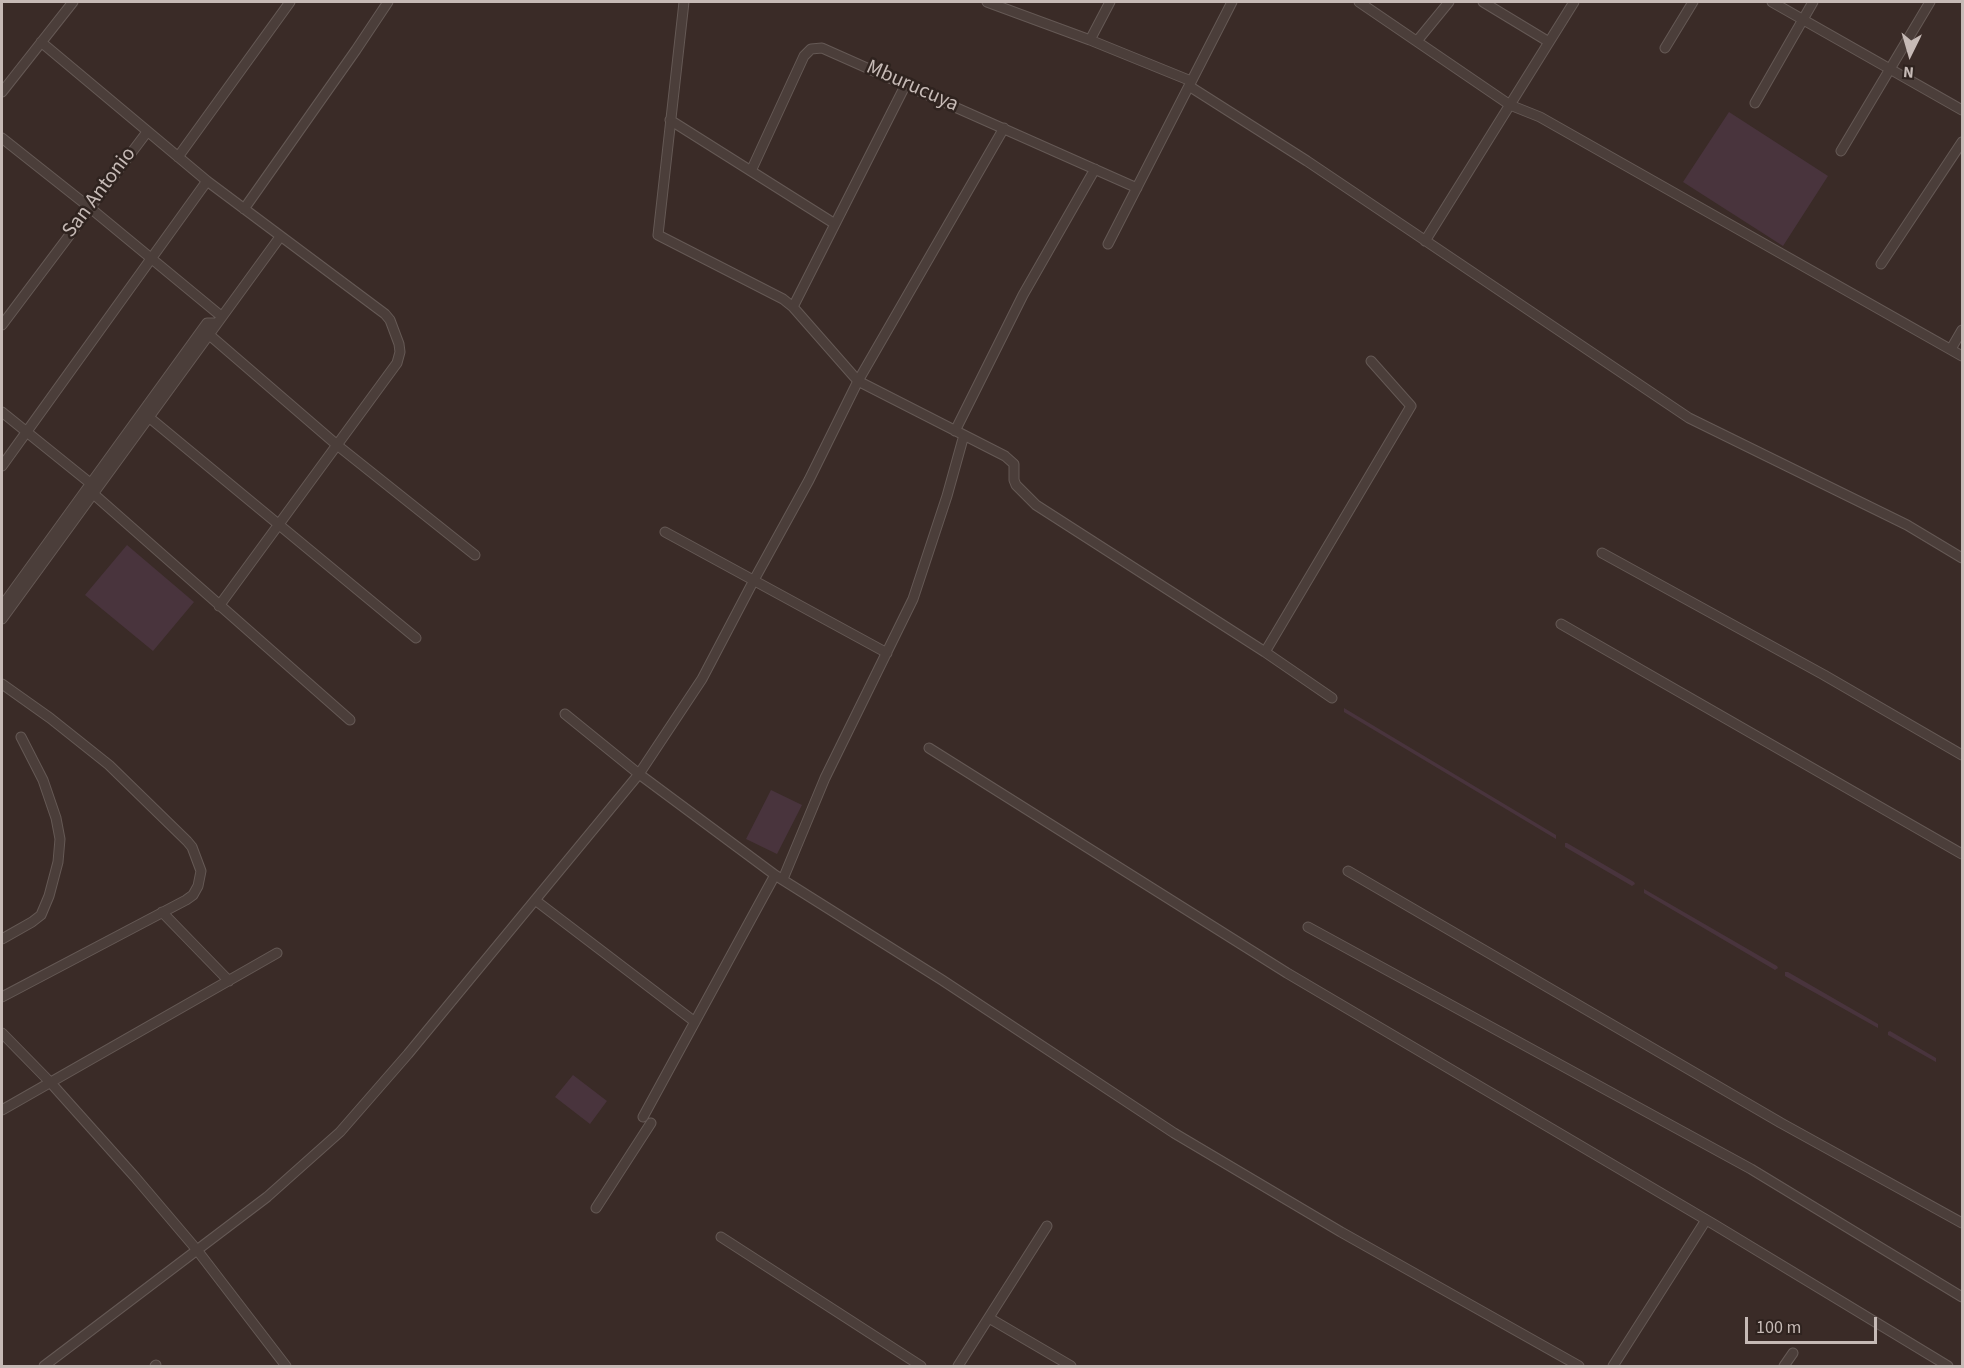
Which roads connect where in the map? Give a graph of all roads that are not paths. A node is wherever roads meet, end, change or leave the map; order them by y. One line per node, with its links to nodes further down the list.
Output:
1 (73, 2): 19 (street)
2 (290, 2): 35 (street)
3 (388, 2): 41 (street)
4 (684, 2): 29 (street)
5 (987, 2): 17 (street)
6 (1110, 2): 17 (street)
7 (1232, 2): 23 (street)
8 (1359, 2): 18 (street)
9 (1449, 2): 18 (street)
10 (1483, 2): 20 (street)
11 (1574, 2): 20 (street)
12 (1693, 2): 21 (street)
13 (1772, 2): 16 (street)
14 (1813, 2): 16 (street)
15 (1930, 2): 22 (street)
16 (1803, 19): 22 (street); 26 (street)
17 (1090, 40): 23 (street)
18 (1417, 40): 27 (street)
19 (41, 42): 25 (street); 31 (street)
20 (1550, 42): 27 (street)
21 (1665, 48)
22 (1890, 69): 28 (street); 34 (street)
23 (1190, 83): 39 (street); 44 (street)
24 (906, 84): 30 (street, Mburucuya); 37 (street, Mburucuya); 42 (street)
25 (2, 92)
26 (1755, 103)
27 (1510, 105): 44 (street); 53 (street)
28 (1962, 110)
29 (670, 120): 37 (street); 48 (street)
30 (1004, 129): 36 (street, Mburucuya); 56 (street)
31 (147, 132): 35 (street, San Antonio); 40 (street, San Antonio)
32 (2, 138): 40 (street)
33 (1962, 142): 47 (street)
34 (1841, 151)
35 (178, 157): 38 (street, San Antonio)
36 (1095, 170): 39 (street, Mburucuya); 60 (street)
37 (751, 171): 42 (street)
38 (207, 181): 41 (street, San Antonio); 46 (street)
39 (1137, 188): 45 (street)
40 (89, 207): 46 (street); 50 (street, San Antonio)
41 (244, 209): 43 (street, San Antonio)
42 (835, 224): 48 (street)
43 (280, 237): 49 (street); 61 (street, San Antonio)
44 (1425, 241): 68 (street)
45 (1108, 244)
46 (150, 259): 49 (street); 59 (street)
47 (1881, 264)
48 (793, 307): 56 (street)
49 (219, 320): 52 (street)
50 (2, 324)
51 (1962, 330): 53 (street)
52 (206, 332): 58 (street); 61 (street)
53 (1951, 349): 54 (street)
54 (1962, 356)
55 (1371, 361): 76 (street)
56 (858, 381): 60 (street); 69 (street)
57 (2, 412): 59 (street)
58 (145, 415): 63 (street); 64 (street)
59 (26, 432): 62 (street); 63 (street)
60 (959, 433): 75 (street); 76 (street)
61 (337, 445): 64 (street, San Antonio); 67 (street)
62 (2, 466)
63 (92, 488): 70 (street); 71 (street); 72 (street)
64 (279, 525): 71 (street, San Antonio); 74 (street)
65 (665, 532): 69 (street)
66 (1602, 553): 83 (street)
67 (475, 555)
68 (1962, 558)
69 (754, 580): 75 (street); 84 (street)
70 (2, 606)
71 (219, 606): 80 (street)
72 (2, 619)
73 (1561, 624): 85 (street)
74 (416, 639)
75 (887, 652): 87 (street)
76 (1265, 652): 78 (street)
77 (2, 684): 89 (street)
78 (1332, 698)
79 (565, 714): 84 (street)
80 (350, 720)
81 (21, 737): 91 (street)
82 (929, 748): 100 (street)
83 (1962, 755)
84 (639, 774): 87 (street); 88 (street)
85 (1962, 854)
86 (1348, 871): 101 (street)
87 (779, 877): 95 (street); 113 (street)
88 (535, 900): 95 (street); 104 (street)
89 (162, 912): 93 (street); 94 (street)
90 (1308, 927): 105 (street)
91 (2, 939)
92 (277, 953): 93 (street)
93 (229, 981): 97 (street)
94 (2, 997)
95 (695, 1022): 99 (street)
96 (2, 1033): 97 (street)
97 (50, 1082): 98 (street); 104 (street)
98 (2, 1110)
99 (596, 1209)
100 (1706, 1221): 114 (street); 116 (street)
101 (1962, 1223)
102 (1047, 1226): 106 (street)
103 (721, 1237): 110 (street)
104 (197, 1250): 108 (street); 109 (street)
105 (1962, 1297)
106 (989, 1318): 111 (street); 112 (street)
107 (1792, 1353): 115 (street)
108 (44, 1366)
109 (286, 1366)
110 (921, 1366)
111 (958, 1366)
112 (1071, 1366)
113 (1579, 1366)
114 (1613, 1366)
115 (1784, 1366)
116 (1948, 1366)

